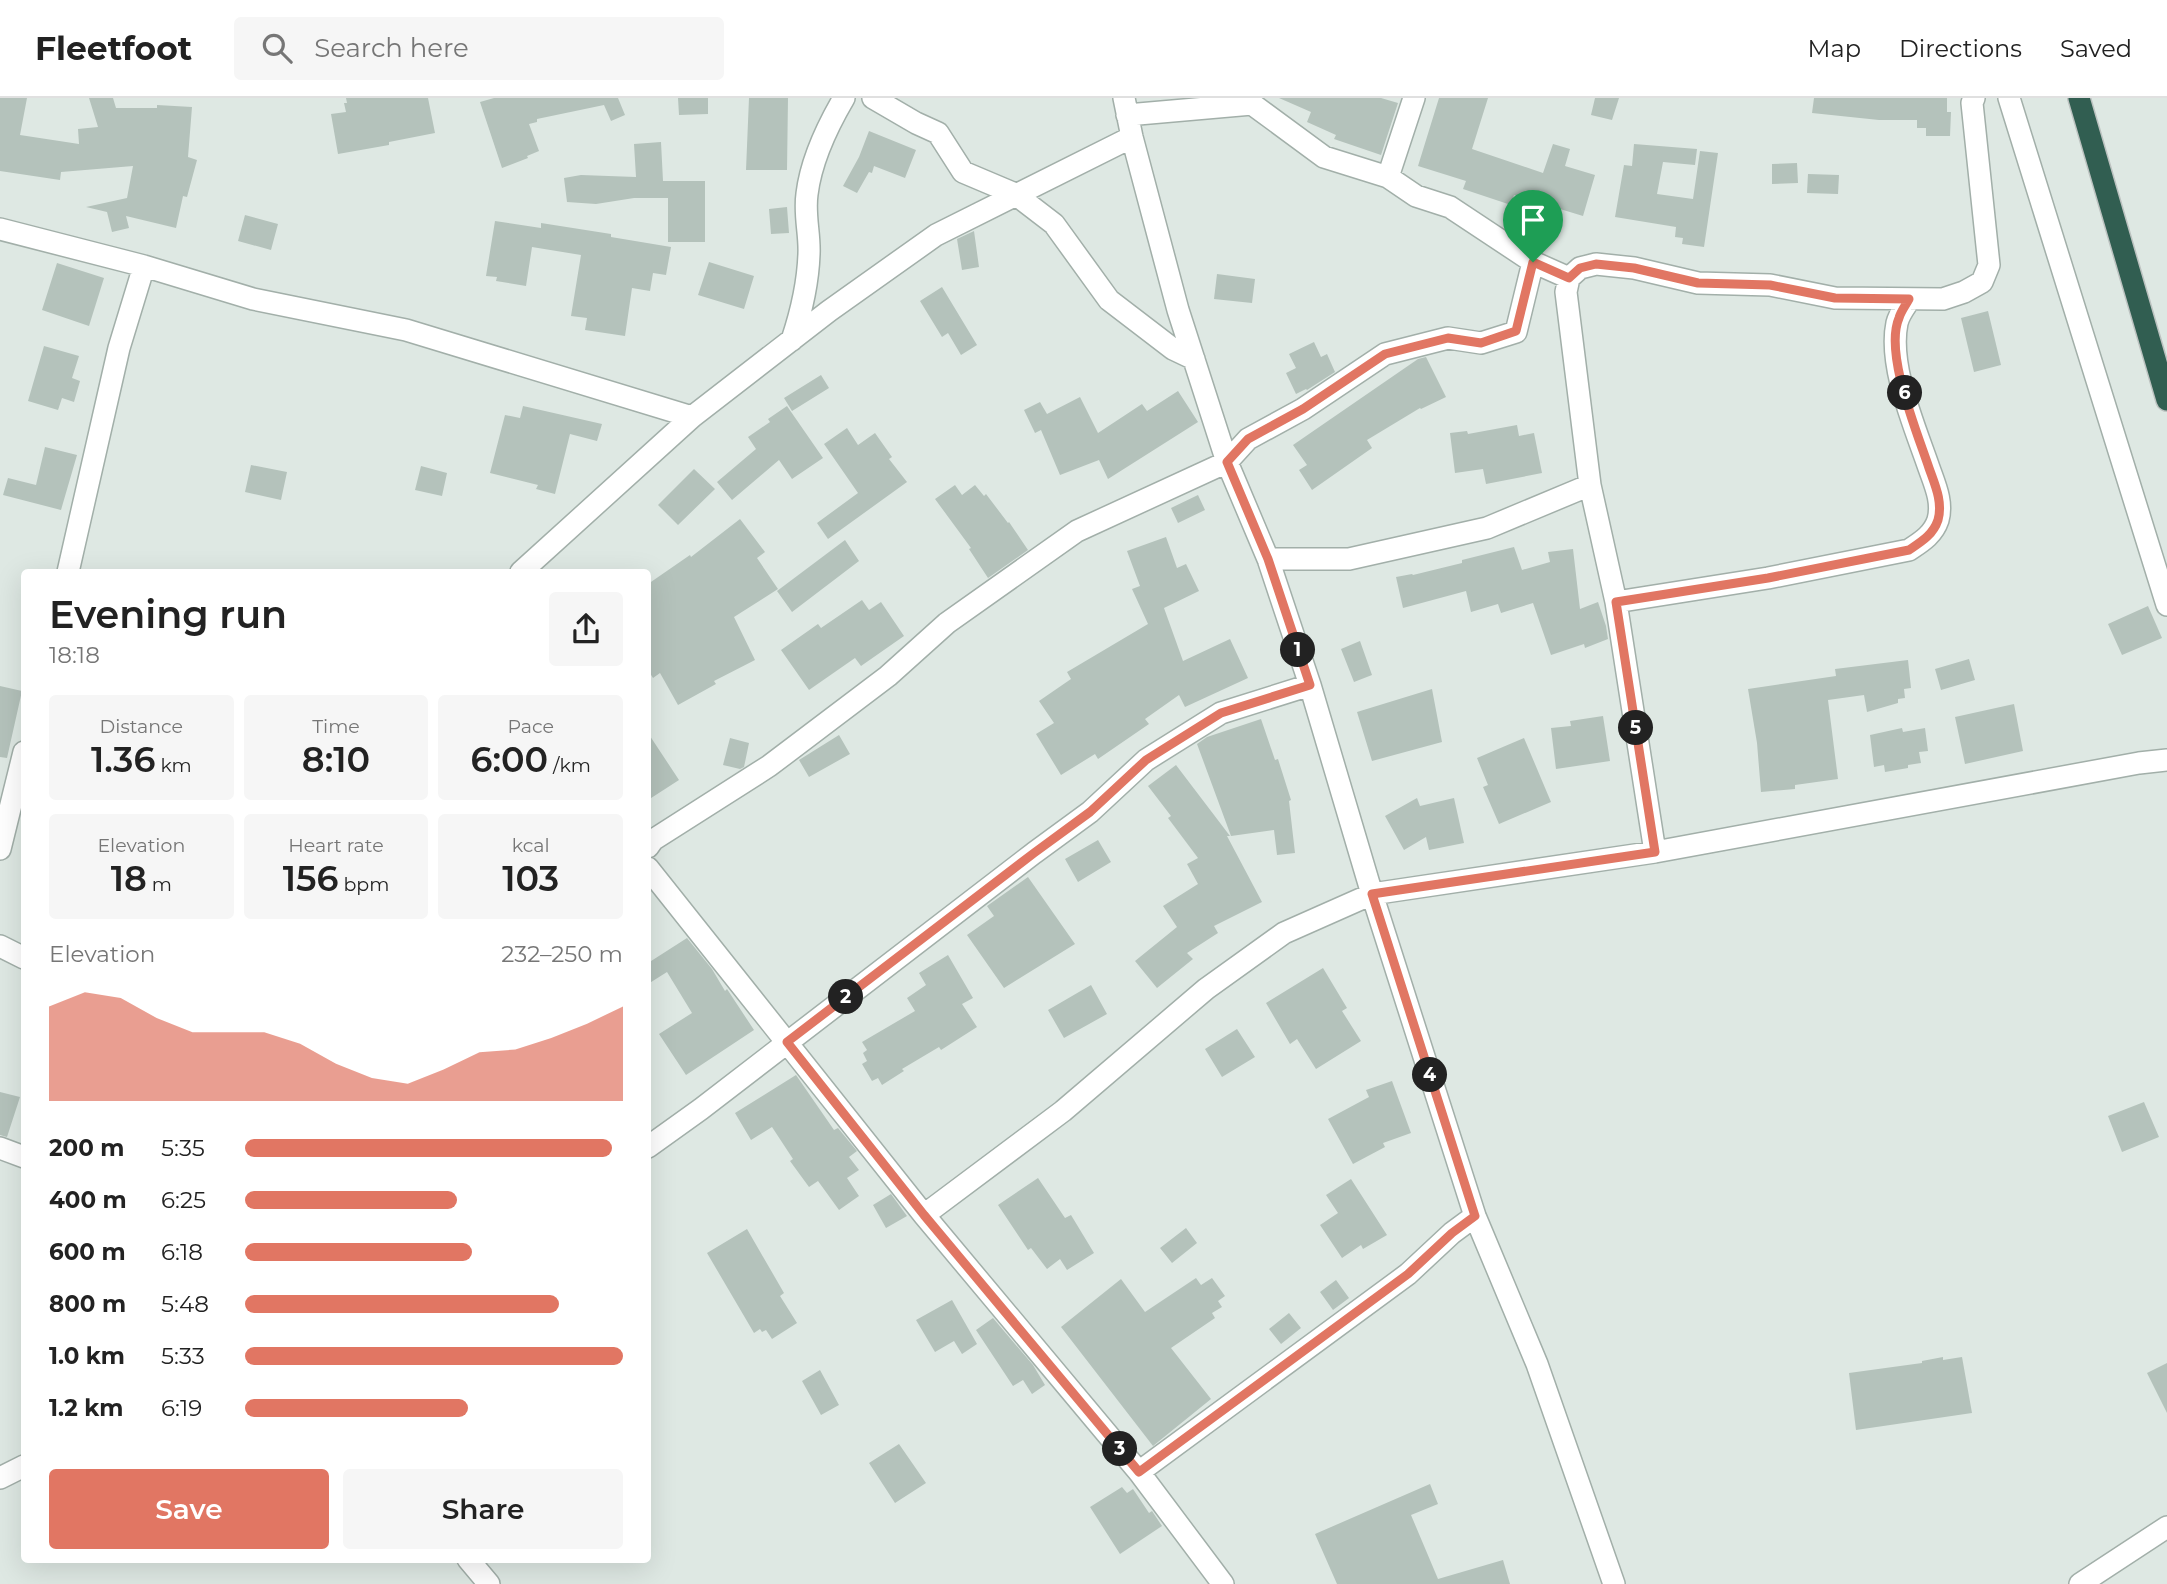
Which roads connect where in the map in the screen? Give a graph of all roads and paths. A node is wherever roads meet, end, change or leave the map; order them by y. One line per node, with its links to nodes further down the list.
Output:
1 (844, 98): 16 (street)
2 (873, 98): 10 (street)
3 (1414, 98): 9 (street)
4 (1974, 98): 15 (street)
5 (2009, 98): 26 (street)
6 (2079, 98): 18 (highway)
7 (1126, 107): 8 (street); 9 (street)
8 (1132, 137): 10 (street); 17 (street)
9 (1388, 177): 12 (street)
10 (1015, 194): 16 (street); 17 (street)
11 (0, 229): 13 (street)
12 (1533, 262): 14 (street); 20 (street)
13 (144, 266): 19 (street); 23 (street)
14 (1569, 278): 15 (street); 21 (street)
15 (1909, 299): 25 (street)
16 (792, 340): 19 (street)
17 (1194, 359): 20 (street)
18 (2167, 400)
19 (692, 417): 24 (street)
20 (1227, 462): 22 (street); 30 (street)
21 (1591, 485): 22 (street); 25 (street)
22 (1268, 559): 27 (street)
23 (69, 569)
24 (525, 569)
25 (1616, 602): 32 (street)
26 (2167, 605)
27 (1310, 685): 34 (street); 37 (street)
28 (2167, 760): 32 (street)
29 (21, 764): 31 (street)
30 (651, 843)
31 (0, 849)
32 (1655, 852): 34 (street)
33 (651, 872): 37 (street)
34 (1372, 894): 41 (street); 42 (street)
35 (0, 946): 36 (street)
36 (21, 957)
37 (787, 1042): 38 (street); 41 (street)
38 (651, 1145)
39 (0, 1148): 40 (street)
40 (21, 1156)
41 (924, 1215): 44 (street)
42 (1475, 1216): 44 (street); 50 (street)
43 (21, 1468): 45 (street)
44 (1139, 1472): 49 (street)
45 (0, 1478)
46 (2167, 1527): 51 (street)
47 (471, 1563): 48 (street)
48 (489, 1584)
49 (1223, 1584)
50 (1614, 1584)
51 (2080, 1584)

